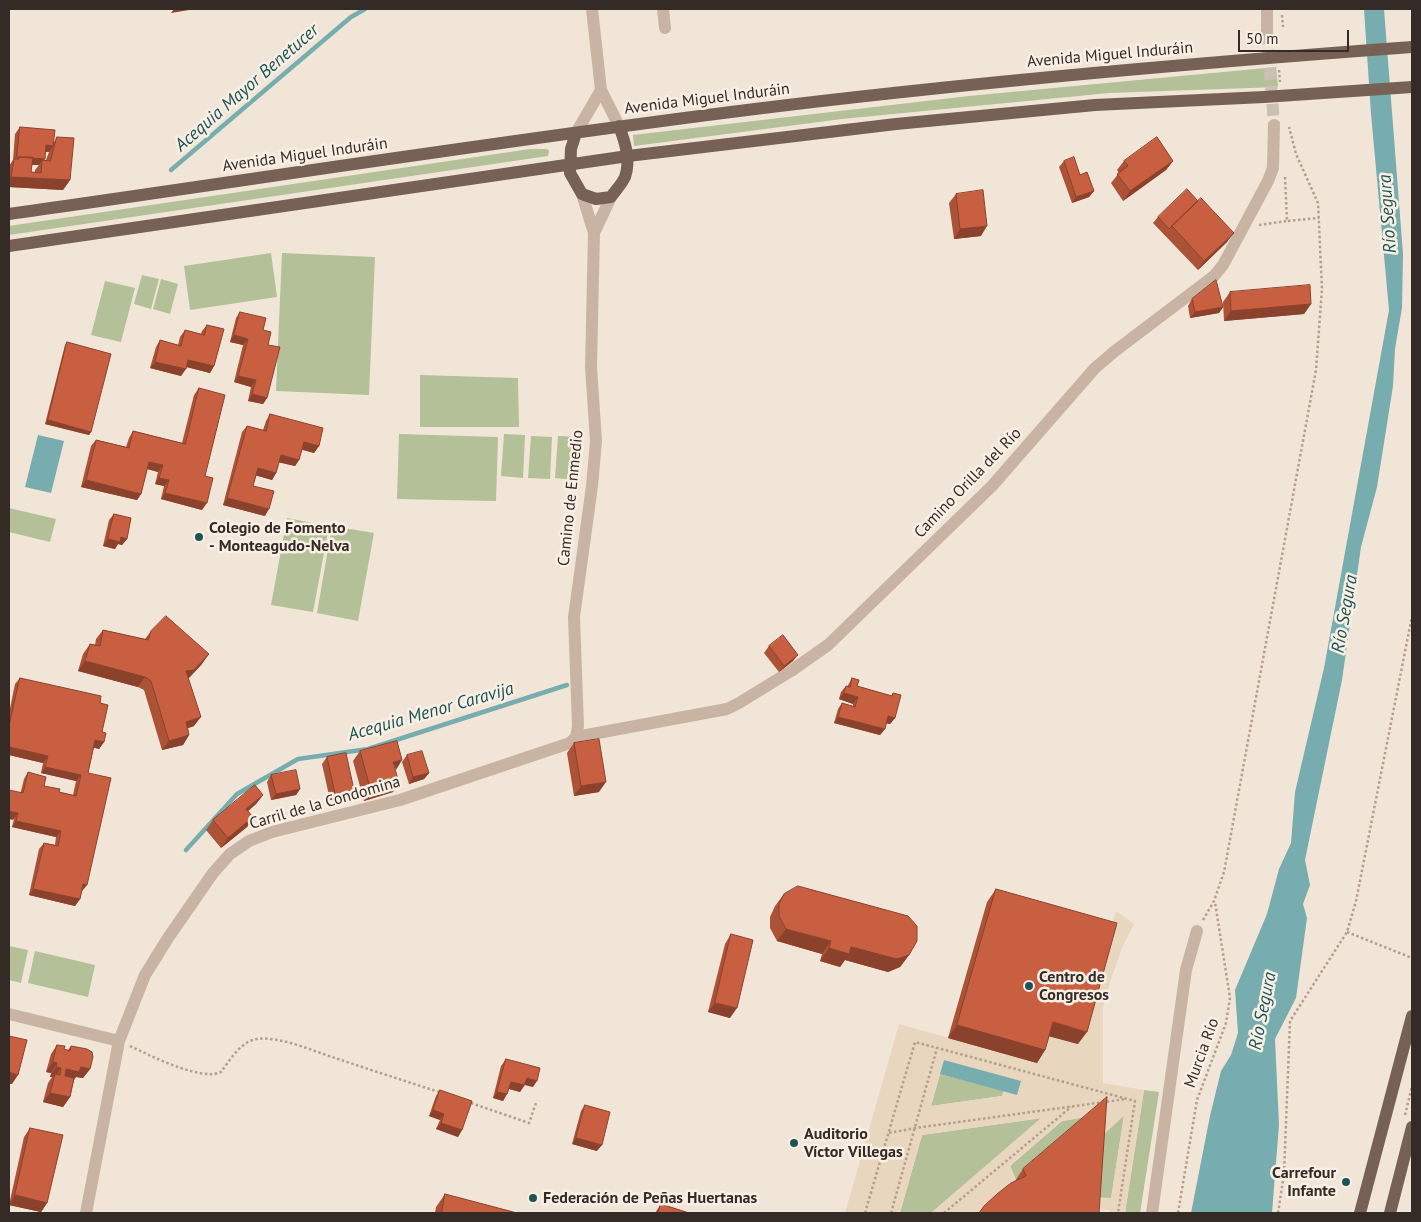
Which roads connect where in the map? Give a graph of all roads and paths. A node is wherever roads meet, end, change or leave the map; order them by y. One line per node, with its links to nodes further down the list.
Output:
1 (592, 9): 10 (street)
2 (663, 9): 5 (street)
3 (1267, 9): 7 (street)
4 (1282, 9): 6 (path)
5 (665, 28)
6 (1283, 28)
7 (1268, 32)
8 (1412, 47): 13 (main road, Avenida Miguel Induráin)
9 (1412, 87): 15 (main road)
10 (601, 90): 13 (street); 14 (street)
11 (1274, 125): 23 (street, Camino Orilla del Río)
12 (1288, 125): 21 (path)
13 (619, 126): 14 (main road, Avenida Miguel Induráin); 15 (main road)
14 (576, 133): 16 (main road); 20 (main road, Avenida Miguel Induráin)
15 (628, 156): 16 (main road); 18 (main road)
16 (570, 165): 17 (main road); 25 (main road)
17 (582, 194): 18 (main road); 24 (street)
18 (611, 197): 24 (street)
19 (1287, 213): 22 (path)
20 (9, 214)
21 (1319, 218): 22 (path); 30 (path)
22 (1287, 221): 23 (path)
23 (1244, 226): 29 (street, Camino Orilla del Río)
24 (594, 233): 29 (street, Camino de Enmedio)
25 (9, 246)
26 (1412, 616): 27 (path)
27 (1407, 641): 28 (path); 32 (path)
28 (1412, 642)
29 (576, 737): 36 (street, Carril de la Condomina)
30 (1214, 901): 31 (path); 52 (path, Murcia Río)
31 (1196, 931): 51 (street)
32 (1347, 932): 33 (path); 53 (path)
33 (1412, 958)
34 (9, 1014): 36 (street)
35 (1412, 1016): 54 (main road)
36 (119, 1041): 38 (path); 46 (street, Carril de la Condomina)
37 (937, 1048): 39 (path); 44 (path); 45 (path)
38 (444, 1094)
39 (1127, 1099): 42 (path); 50 (path)
40 (463, 1100): 41 (path)
41 (536, 1103)
42 (1072, 1107): 44 (path); 49 (path)
43 (1412, 1127): 55 (main road)
44 (915, 1128): 45 (path); 48 (path)
45 (888, 1133): 47 (path)
46 (86, 1213)
47 (865, 1213)
48 (891, 1213)
49 (944, 1213)
50 (1118, 1213)
51 (1152, 1213)
52 (1178, 1213)
53 (1278, 1213)
54 (1360, 1213)
55 (1390, 1213)

